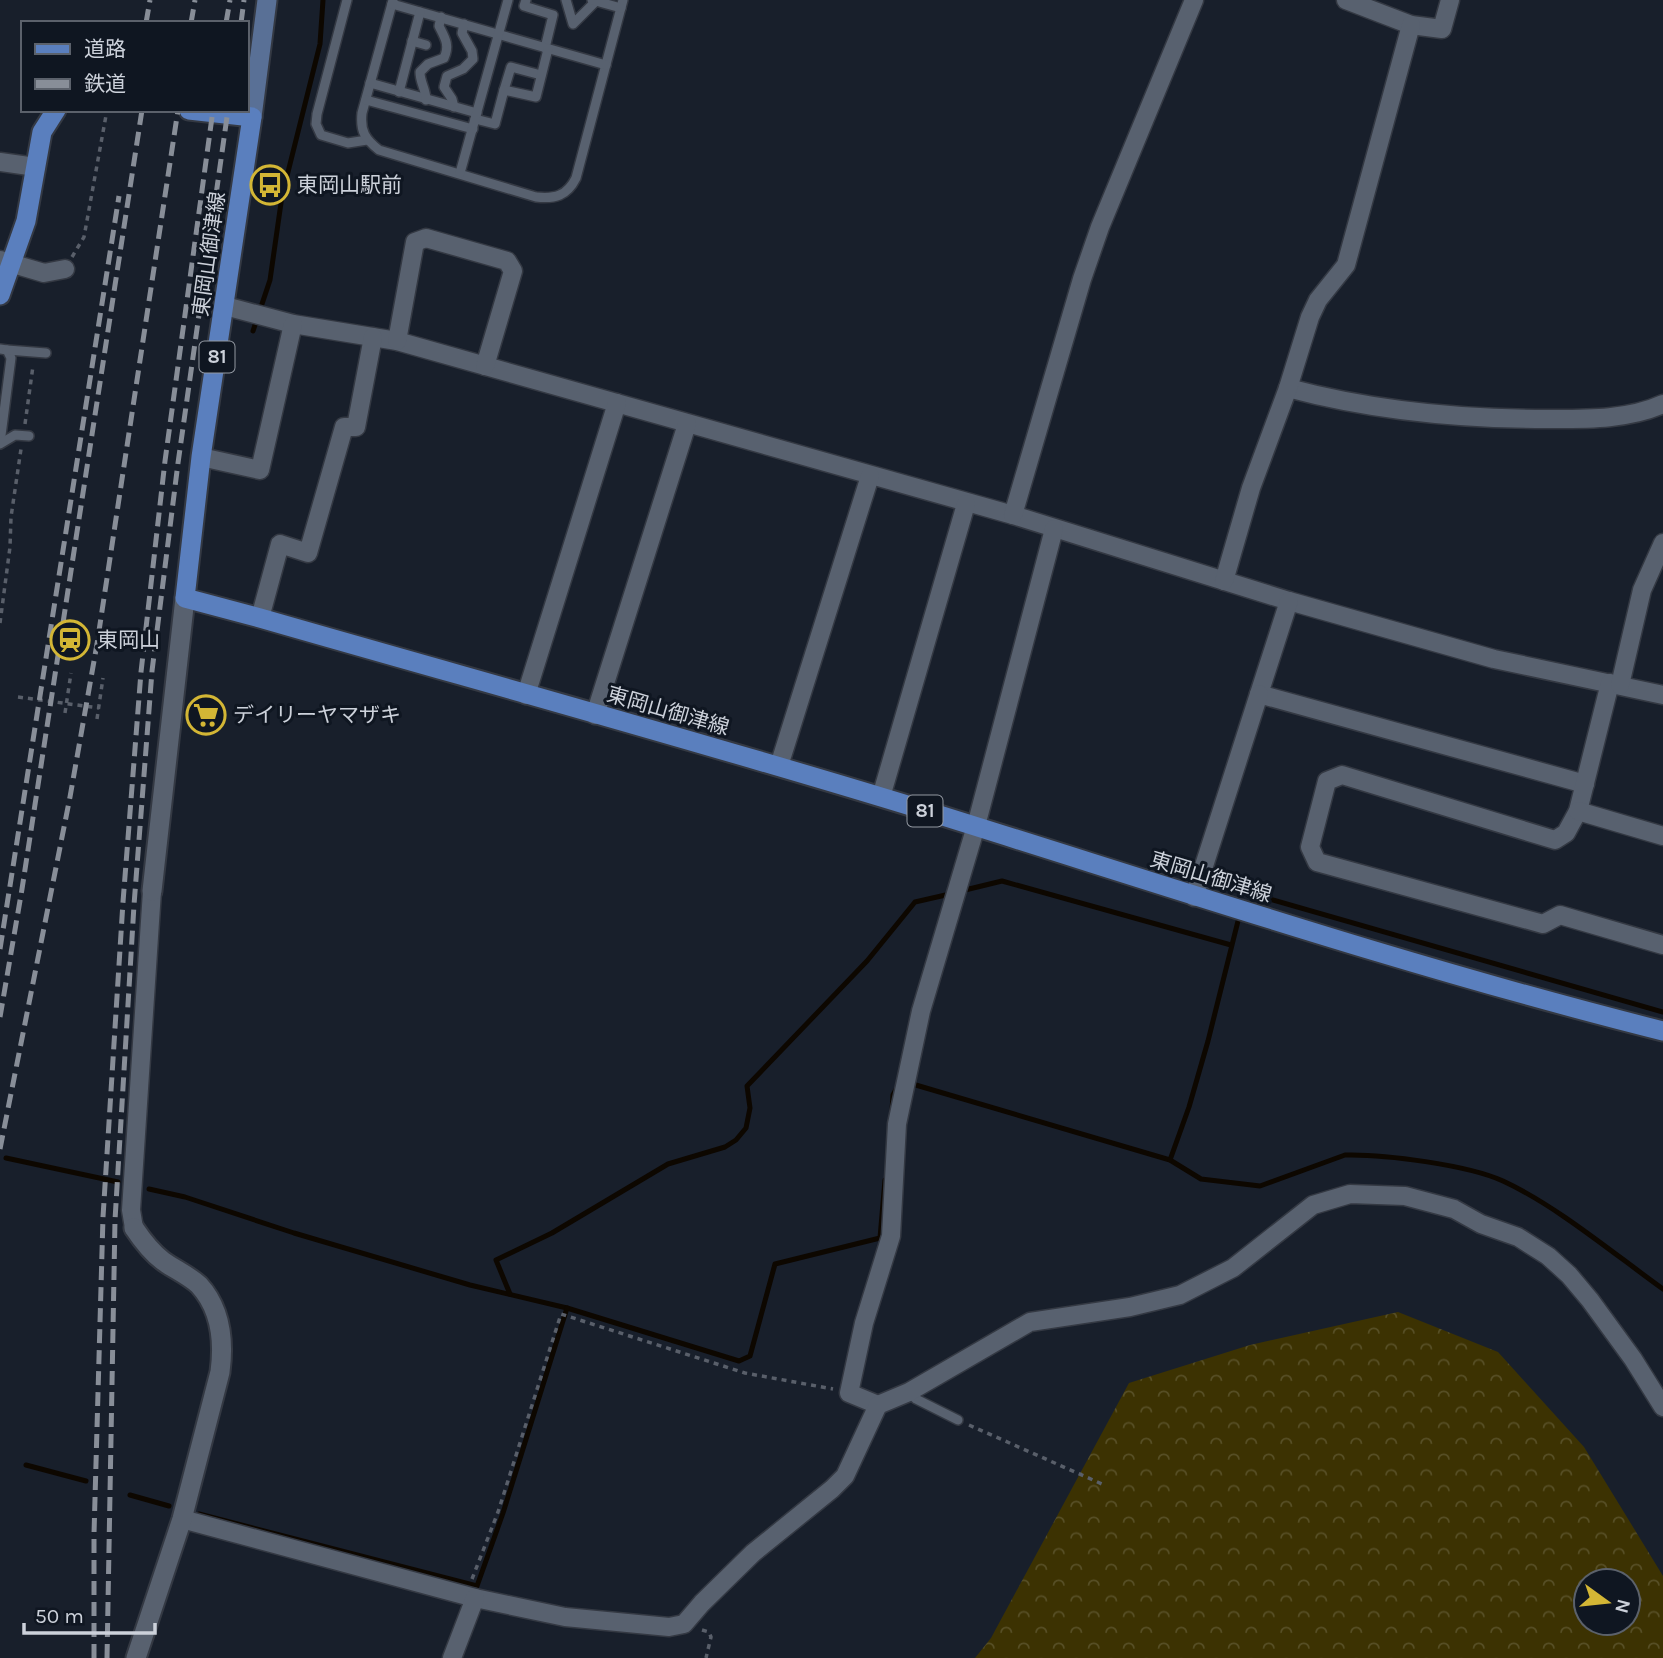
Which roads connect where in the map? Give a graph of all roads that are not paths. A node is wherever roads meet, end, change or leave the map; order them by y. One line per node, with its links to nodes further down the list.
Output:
1 (267, 0): 30 (main road)
2 (347, 0): 32 (lane)
3 (508, 0): 16 (lane)
4 (526, 0): 19 (lane)
5 (566, 0): 9 (lane)
6 (1195, 0): 55 (street)
7 (1346, 0): 15 (street)
8 (1450, 0): 15 (street)
9 (595, 1): 11 (lane)
10 (392, 2): 12 (lane); 22 (lane)
11 (622, 4): 20 (lane)
12 (416, 7): 13 (lane); 17 (lane)
13 (441, 17): 14 (lane); 26 (lane)
14 (464, 24): 16 (lane); 27 (lane)
15 (1411, 25): 46 (street)
16 (498, 34): 19 (lane); 31 (lane)
17 (412, 41): 18 (lane); 24 (lane)
18 (426, 45)
19 (546, 48): 20 (lane); 21 (lane)
20 (606, 65): 35 (lane)
21 (541, 75): 23 (lane); 23 (lane)
22 (370, 83): 24 (lane); 25 (lane)
23 (504, 90): 31 (lane)
24 (398, 92): 26 (lane)
25 (366, 100): 31 (lane); 32 (lane)
26 (426, 100): 27 (lane)
27 (454, 107): 31 (lane)
28 (55, 112): 34 (main road)
29 (207, 112): 30 (main road)
30 (252, 117): 39 (main road, 東岡山御津線 / 81)
31 (475, 120): 35 (lane)
32 (367, 140): 35 (lane)
33 (0, 162): 34 (street)
34 (36, 167): 36 (main road)
35 (460, 173)
36 (5, 262): 37 (street); 38 (main road)
37 (65, 269)
38 (0, 295)
39 (225, 306): 40 (street); 52 (main road, 東岡山御津線 / 81)
40 (293, 324): 41 (street); 52 (street)
41 (373, 337): 42 (street); 61 (street)
42 (397, 341): 45 (street); 45 (street)
43 (3, 349): 44 (lane); 51 (lane)
44 (46, 353)
45 (485, 366): 47 (street)
46 (1288, 388): 48 (street); 58 (street)
47 (617, 403): 49 (street); 64 (street)
48 (1663, 404)
49 (687, 424): 53 (street); 66 (street)
50 (26, 435): 51 (lane)
51 (0, 443)
52 (201, 457): 59 (main road, 東岡山御津線 / 81)
53 (870, 476): 54 (street); 67 (street)
54 (966, 504): 55 (street); 69 (street)
55 (1013, 515): 56 (street)
56 (1054, 529): 58 (street); 71 (street)
57 (1663, 543): 62 (street)
58 (1224, 581): 60 (street)
59 (185, 598): 61 (main road, 東岡山御津線 / 81); 73 (street)
60 (1289, 601): 62 (street); 63 (street)
61 (260, 618): 64 (main road, 東岡山御津線 / 81)
62 (1615, 684): 65 (street); 68 (street)
63 (1259, 694): 68 (street); 74 (street)
64 (526, 695): 66 (main road, 東岡山御津線 / 81)
65 (1663, 695)
66 (595, 715): 67 (main road, 東岡山御津線 / 81)
67 (779, 766): 69 (main road, 東岡山御津線 / 81)
68 (1586, 784): 70 (street)
69 (881, 797): 71 (main road, 東岡山御津線 / 81)
70 (1578, 811): 72 (street); 75 (street)
71 (976, 827): 74 (main road, 東岡山御津線 / 81); 79 (street)
72 (1663, 836)
73 (152, 891): 77 (street)
74 (1194, 897): 76 (main road, 東岡山御津線 / 81)
75 (1663, 945)
76 (1663, 1031)
77 (134, 1228): 82 (street)
78 (909, 1392): 79 (street); 80 (street); 81 (lane)
79 (878, 1405): 83 (street)
80 (1663, 1407)
81 (958, 1419)
82 (182, 1519): 83 (street); 84 (street)
83 (470, 1596): 85 (street)
84 (136, 1658)
85 (452, 1658)

